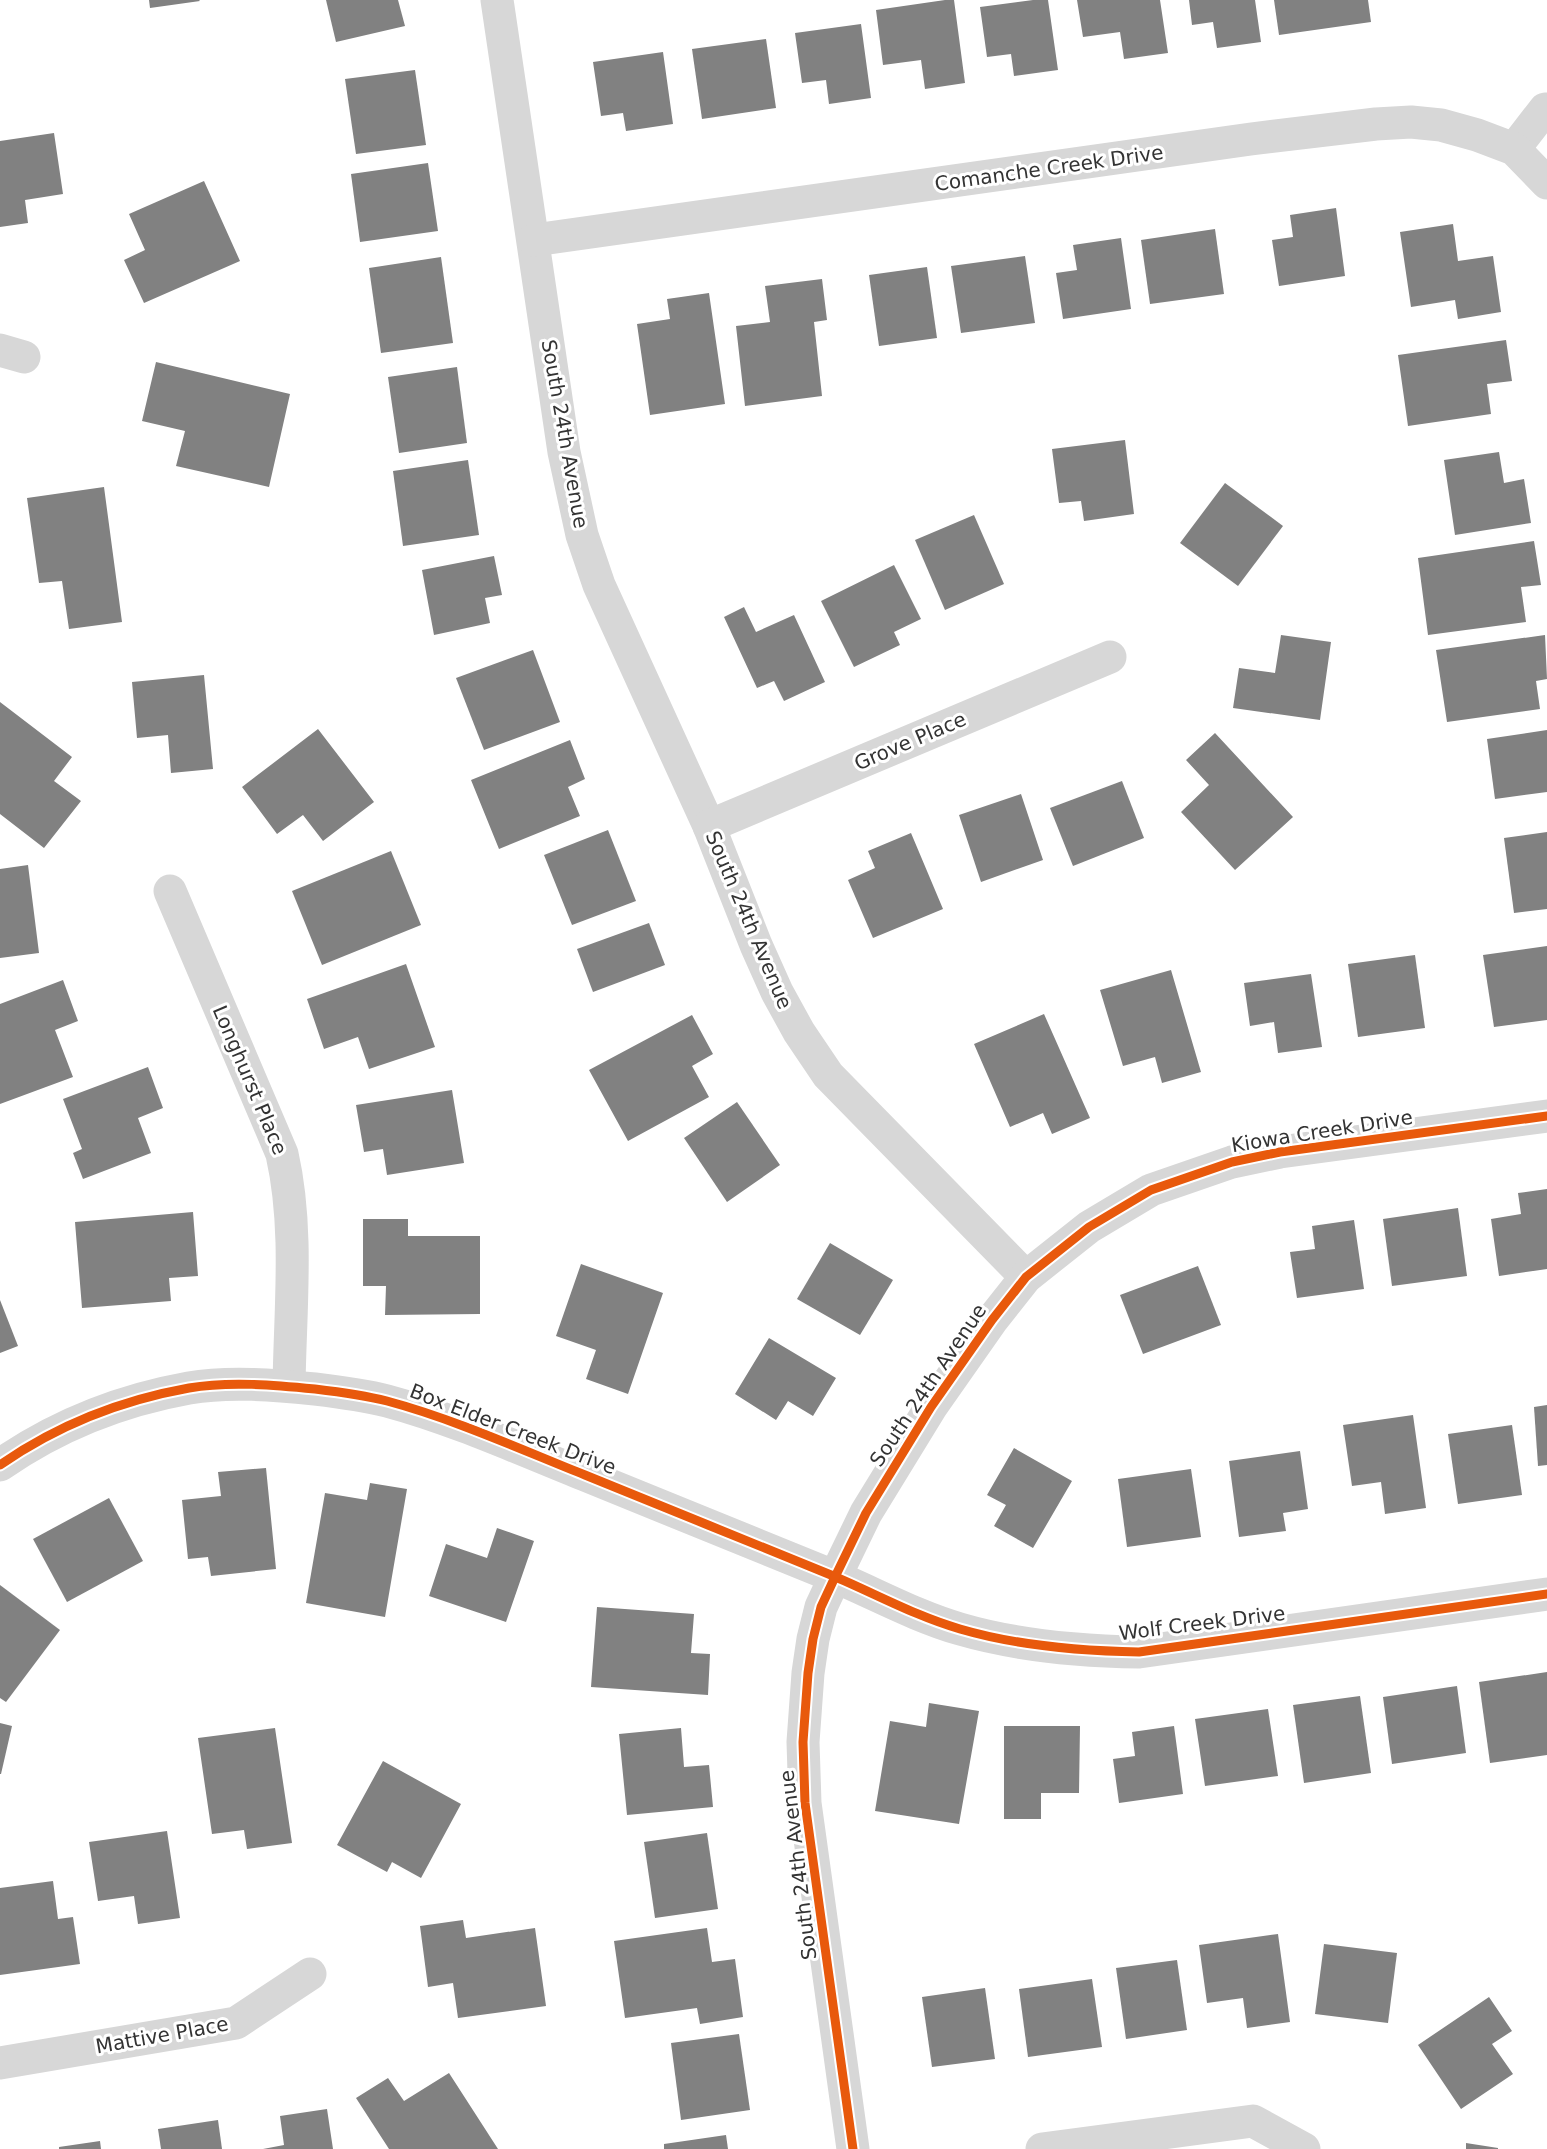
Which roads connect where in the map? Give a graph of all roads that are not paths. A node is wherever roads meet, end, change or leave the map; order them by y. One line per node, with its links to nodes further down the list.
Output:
1 (497, 0): 5 (street, South 24th Avenue)
2 (1545, 108): 3 (street)
3 (1514, 149): 4 (street, Comanche Creek Drive); 5 (street, Comanche Creek Drive)
4 (1547, 183)
5 (534, 240): 7 (street, South 24th Avenue)
6 (1110, 657): 7 (street, Grove Place)
7 (709, 826): 10 (street, South 24th Avenue)
8 (170, 891): 11 (street, Longhurst Place)
9 (1547, 1116): 10 (street, Kiowa Creek Drive)
10 (1026, 1277): 13 (street, South 24th Avenue)
11 (289, 1386): 12 (street, Box Elder Creek Drive); 13 (street, Box Elder Creek Drive)
12 (0, 1465)
13 (835, 1577): 14 (street, Wolf Creek Drive); 17 (street, South 24th Avenue)
14 (1547, 1594)
15 (310, 1974): 16 (street, Mattive Place)
16 (0, 2063)
17 (853, 2149)
18 (1042, 2149): 19 (street)
19 (1304, 2149)

